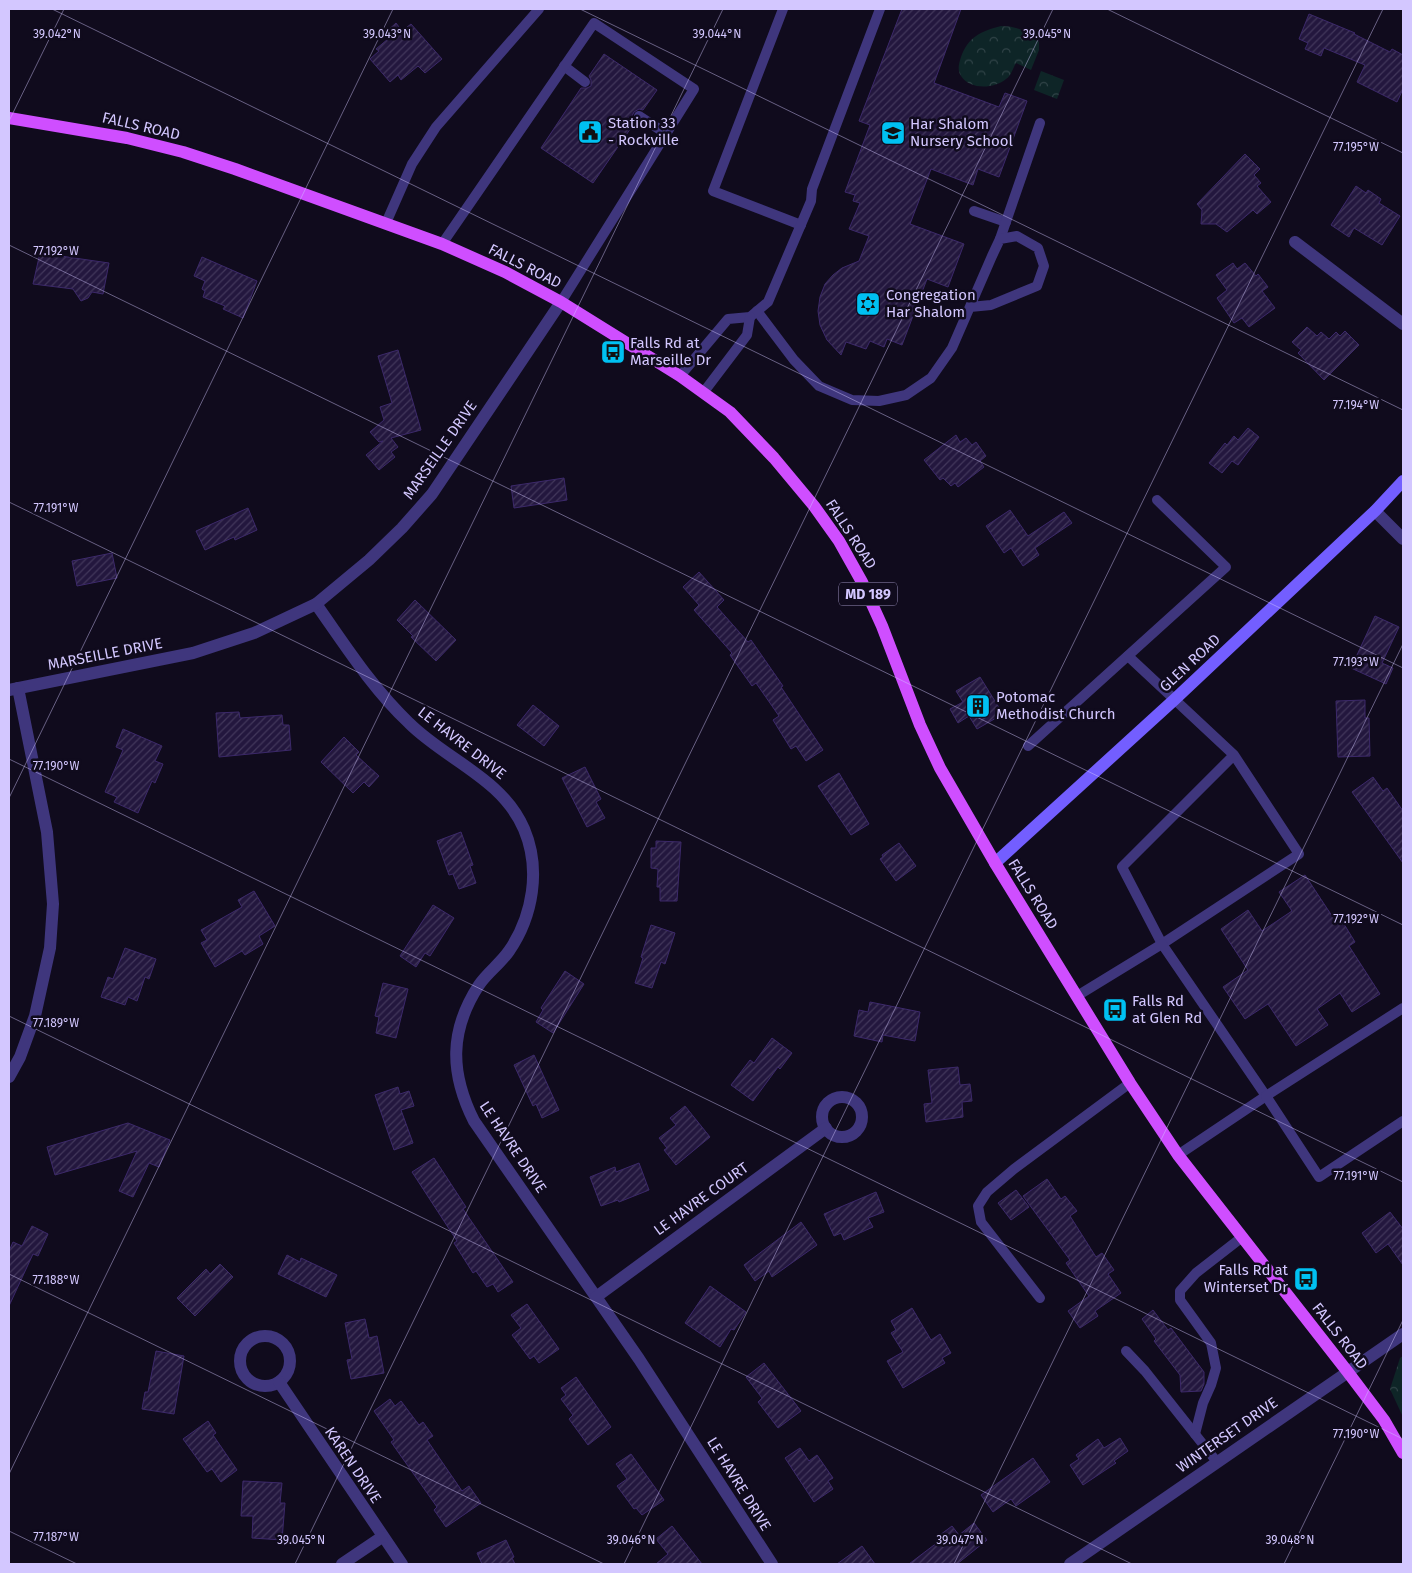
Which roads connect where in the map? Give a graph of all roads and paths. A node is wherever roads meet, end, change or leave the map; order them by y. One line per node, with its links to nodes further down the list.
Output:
1 (539, 9): 12 (lane)
2 (783, 9): 13 (lane)
3 (880, 9): 13 (lane)
4 (564, 66): 5 (lane); 9 (lane); 16 (lane)
5 (586, 82)
6 (639, 116): 9 (lane)
7 (9, 118): 12 (main road, FALLS ROAD / MD 189)
8 (1040, 123): 11 (lane)
9 (665, 133): 17 (lane)
10 (974, 211): 11 (lane)
11 (1006, 222): 14 (lane)
12 (386, 223): 16 (main road, FALLS ROAD / MD 189)
13 (801, 225): 19 (lane)
14 (1000, 239): 18 (lane); 18 (lane)
15 (1295, 242): 20 (street)
16 (442, 244): 17 (main road, FALLS ROAD / MD 189)
17 (561, 302): 21 (main road, FALLS ROAD / MD 189); 27 (street, MARSEILLE DRIVE)
18 (970, 307): 19 (lane)
19 (753, 314): 21 (lane); 22 (lane)
20 (1403, 324)
21 (680, 376): 22 (main road, FALLS ROAD / MD 189)
22 (703, 393): 33 (main road, FALLS ROAD / MD 189)
23 (1403, 481): 25 (main road, GLEN ROAD)
24 (1157, 500): 28 (lane)
25 (1375, 511): 26 (street); 30 (main road, GLEN ROAD)
26 (1403, 538)
27 (316, 604): 29 (street, MARSEILLE DRIVE); 44 (street, LE HAVRE DRIVE)
28 (1128, 656): 30 (lane); 31 (lane)
29 (14, 689): 37 (street)
30 (1174, 700): 32 (lane); 33 (main road, GLEN ROAD)
31 (1028, 746)
32 (1234, 755): 34 (lane); 34 (lane)
33 (995, 863): 35 (main road, FALLS ROAD / MD 189)
34 (1162, 944): 35 (lane); 39 (lane)
35 (1077, 996): 38 (main road, FALLS ROAD / MD 189)
36 (1403, 1008): 39 (lane)
37 (9, 1077)
38 (1130, 1083): 42 (main road, FALLS ROAD / MD 189); 45 (lane)
39 (1266, 1096): 40 (lane); 42 (lane)
40 (1403, 1121)
41 (826, 1128): 44 (street, LE HAVRE COURT)
42 (1178, 1155): 43 (main road, FALLS ROAD / MD 189)
43 (1241, 1238): 48 (main road, FALLS ROAD / MD 189); 50 (lane)
44 (596, 1297): 56 (street, LE HAVRE DRIVE)
45 (1040, 1298)
46 (1403, 1334): 48 (street, WINTERSET DRIVE)
47 (1126, 1351): 50 (lane)
48 (1347, 1371): 51 (main road, FALLS ROAD / MD 189); 52 (street, WINTERSET DRIVE)
49 (279, 1382): 49 (street); 53 (street, KAREN DRIVE)
50 (1196, 1434): 52 (lane)
51 (1403, 1453)
52 (1217, 1462): 57 (street, WINTERSET DRIVE)
53 (382, 1537): 54 (street); 55 (street, KAREN DRIVE)
54 (342, 1564)
55 (402, 1564)
56 (772, 1564)
57 (1070, 1564)

